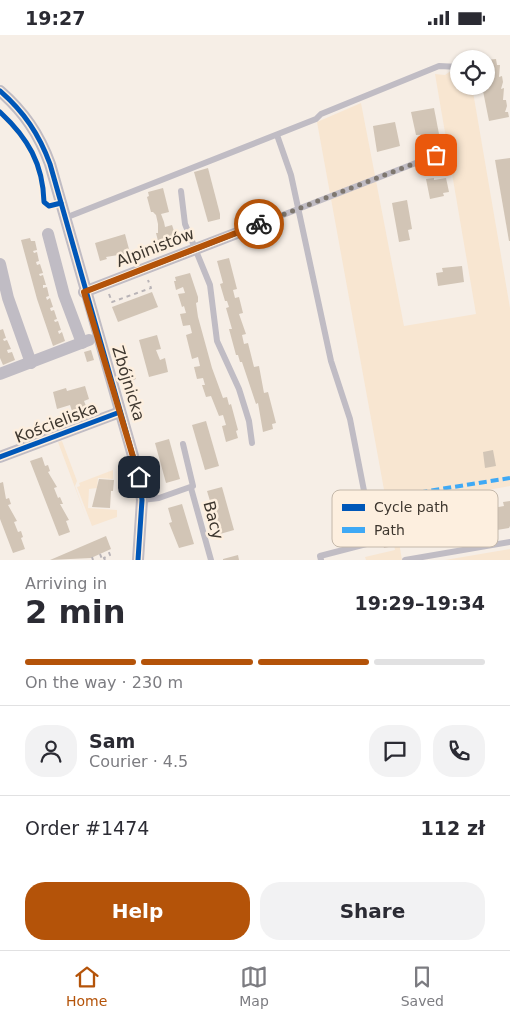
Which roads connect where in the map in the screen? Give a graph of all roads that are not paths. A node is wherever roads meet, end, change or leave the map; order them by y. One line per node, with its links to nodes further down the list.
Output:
1 (450, 67): 3 (lane)
2 (0, 91): 7 (street, Zbójnicka)
3 (277, 135): 6 (lane); 7 (lane)
4 (448, 150): 6 (lane)
5 (181, 191): 10 (lane)
6 (298, 208): 8 (lane); 22 (lane)
7 (65, 218): 12 (street, Zbójnicka)
8 (237, 233): 10 (street, Alpinistów)
9 (48, 234): 14 (street)
10 (194, 250): 12 (street, Alpinistów); 18 (lane)
11 (0, 264): 15 (street)
12 (84, 292): 13 (street, Zbójnicka)
13 (98, 337): 14 (street); 17 (street, Zbójnicka)
14 (82, 343): 15 (street)
15 (31, 363): 16 (street)
16 (0, 374)
17 (120, 412): 20 (street, Kościeliska); 23 (street, Zbójnicka)
18 (252, 443)
19 (183, 444): 21 (lane, Bacy)
20 (0, 457)
21 (191, 488): 23 (lane, Bacy); 27 (lane, Bacy)
22 (364, 490)
23 (142, 500): 26 (street, Zbójnicka)
24 (355, 547): 28 (lane)
25 (481, 547): 29 (lane)
26 (138, 560)
27 (211, 560)
28 (321, 560)
29 (405, 560)

